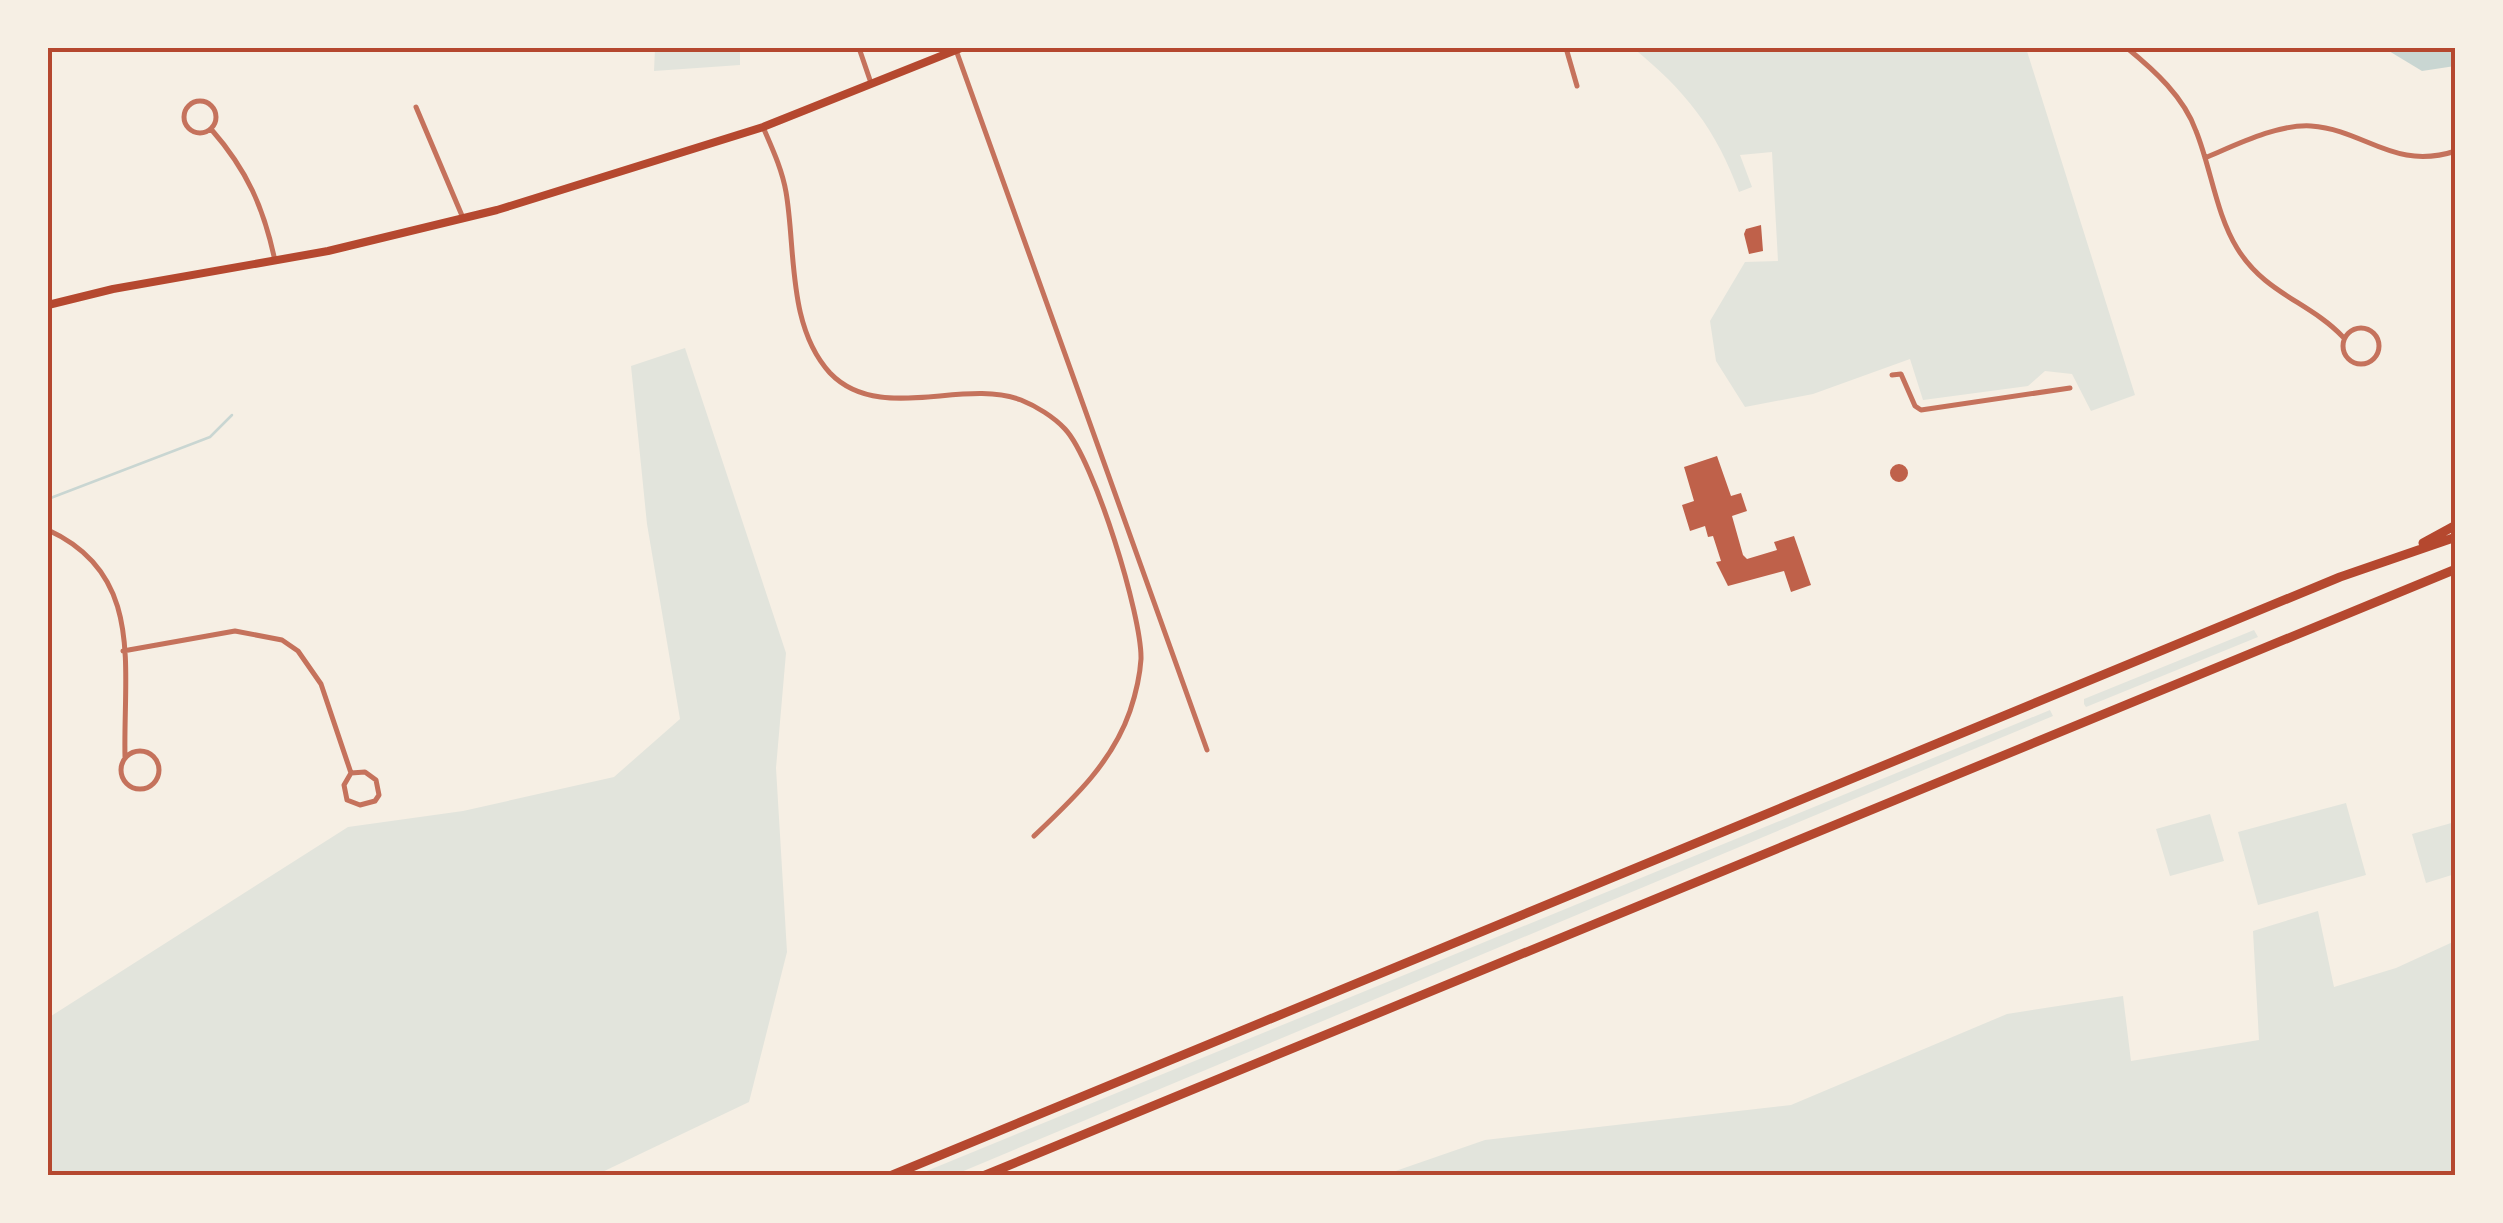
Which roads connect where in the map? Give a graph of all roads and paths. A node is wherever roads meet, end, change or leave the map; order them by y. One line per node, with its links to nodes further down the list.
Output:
1 (859, 48): 5 (street)
2 (1566, 48): 6 (street)
3 (2127, 48): 11 (street)
4 (958, 49): 5 (main road); 24 (street)
5 (871, 84): 9 (main road)
6 (1578, 86)
7 (416, 107): 12 (street)
8 (211, 128): 8 (street); 13 (street)
9 (762, 128): 12 (main road); 27 (street)
10 (2456, 151): 11 (street)
11 (2205, 158): 15 (street)
12 (463, 218): 13 (main road)
13 (275, 261): 14 (main road)
14 (48, 306)
15 (2343, 337): 15 (street)
16 (1892, 375): 17 (street)
17 (2070, 388)
18 (2456, 526): 21 (highway)
19 (48, 530): 23 (street)
20 (2456, 538): 21 (highway)
21 (2412, 550): 28 (highway)
22 (2456, 570): 29 (highway)
23 (123, 651): 25 (street); 26 (street)
24 (1207, 750)
25 (125, 758): 25 (street)
26 (351, 773): 26 (street)
27 (1034, 836)
28 (890, 1176)
29 (983, 1176)

